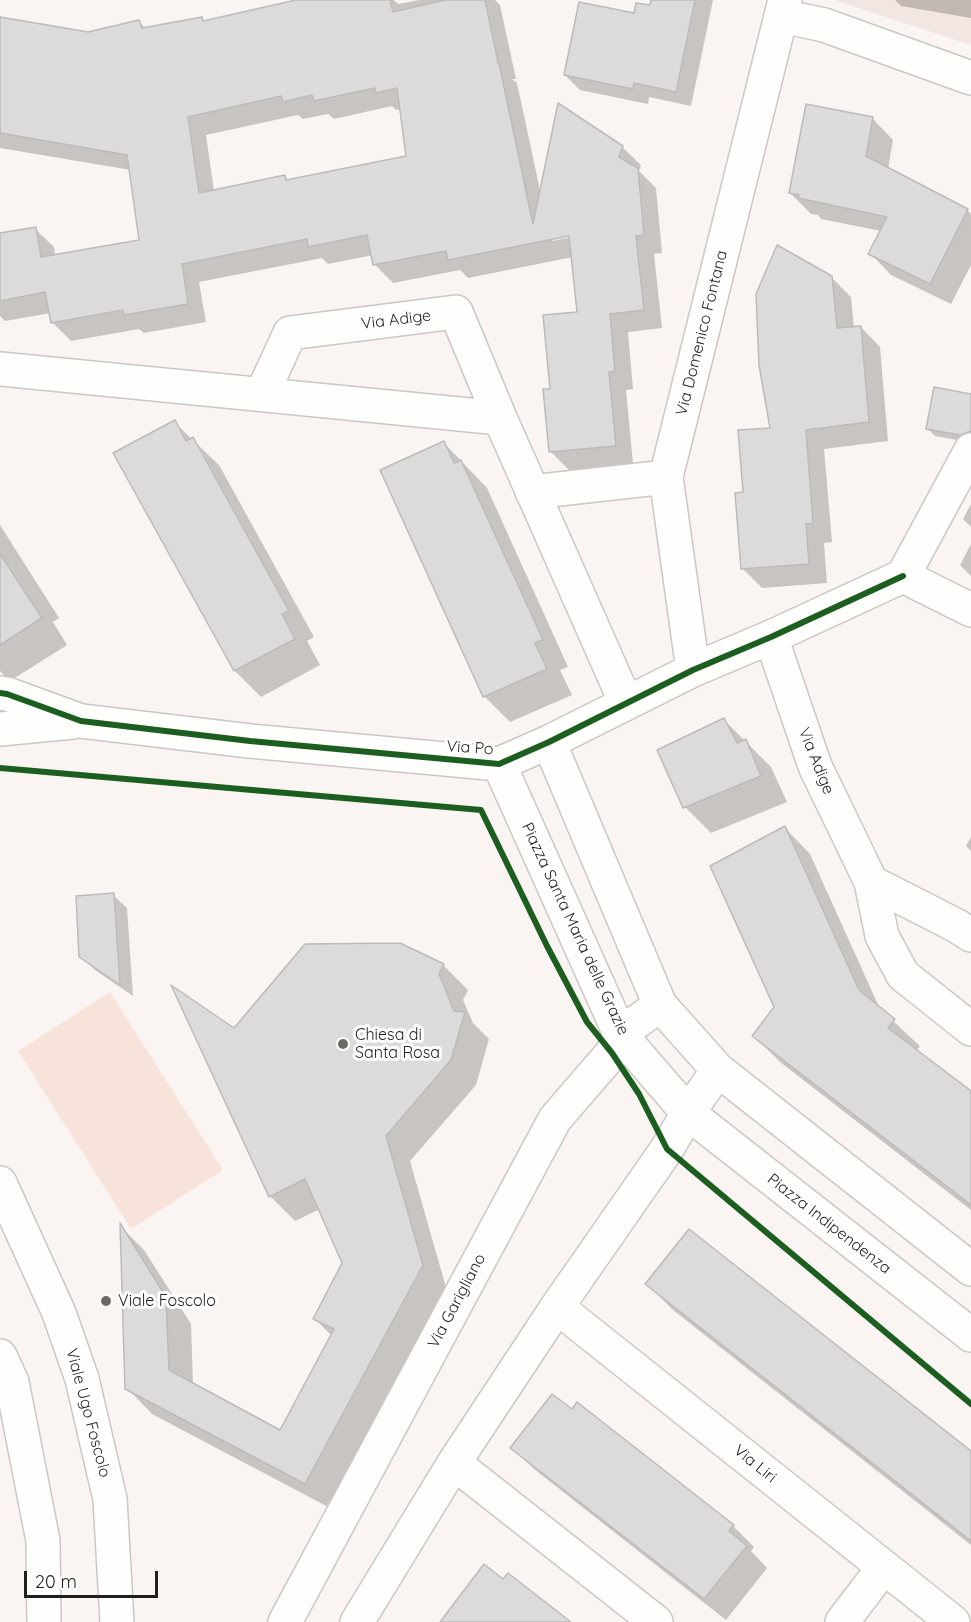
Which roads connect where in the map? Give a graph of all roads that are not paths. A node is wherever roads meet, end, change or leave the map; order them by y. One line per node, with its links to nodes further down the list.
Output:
1 (784, 8): 2 (street); 7 (street, Via Domenico Fontana)
2 (971, 78)
3 (0, 369): 4 (street)
4 (262, 394): 5 (street); 5 (street, Via Adige)
5 (500, 418): 8 (street, Via Adige)
6 (971, 450): 9 (street)
7 (666, 477): 8 (street); 12 (street, Via Domenico Fontana)
8 (532, 492): 14 (street, Via Adige)
9 (903, 576): 10 (street); 11 (street, Via Po)
10 (971, 610)
11 (771, 637): 12 (street, Via Po); 19 (street, Via Adige)
12 (693, 670): 14 (street, Via Po)
13 (0, 693): 15 (street, Via Po)
14 (626, 703): 17 (street, Via Po)
15 (81, 721): 16 (street, Via Po); 18 (street, Via Po)
16 (1, 730)
17 (549, 742): 18 (street, Via Po); 21 (street)
18 (499, 764): 23 (street, Piazza Santa Maria delle Grazie)
19 (870, 882): 20 (street); 22 (street, Via Adige)
20 (971, 935)
21 (660, 1005): 23 (street, Via Garigliano); 24 (street)
22 (971, 1029)
23 (620, 1034): 25 (street, Piazza Santa Maria delle Grazie); 36 (street, Via Garigliano)
24 (718, 1070): 25 (street); 27 (street)
25 (688, 1113): 28 (street); 29 (street, Piazza Indipendenza)
26 (0, 1183): 35 (street, Viale Ugo Foscolo)
27 (971, 1269)
28 (557, 1307): 31 (street); 32 (street, Via Liri)
29 (971, 1335)
30 (0, 1356): 34 (street)
31 (454, 1463): 33 (street); 37 (street)
32 (884, 1567): 38 (street); 39 (street, Via Liri)
33 (365, 1619)
34 (44, 1622)
35 (117, 1622)
36 (285, 1622)
37 (656, 1622)
38 (842, 1622)
39 (953, 1622)

